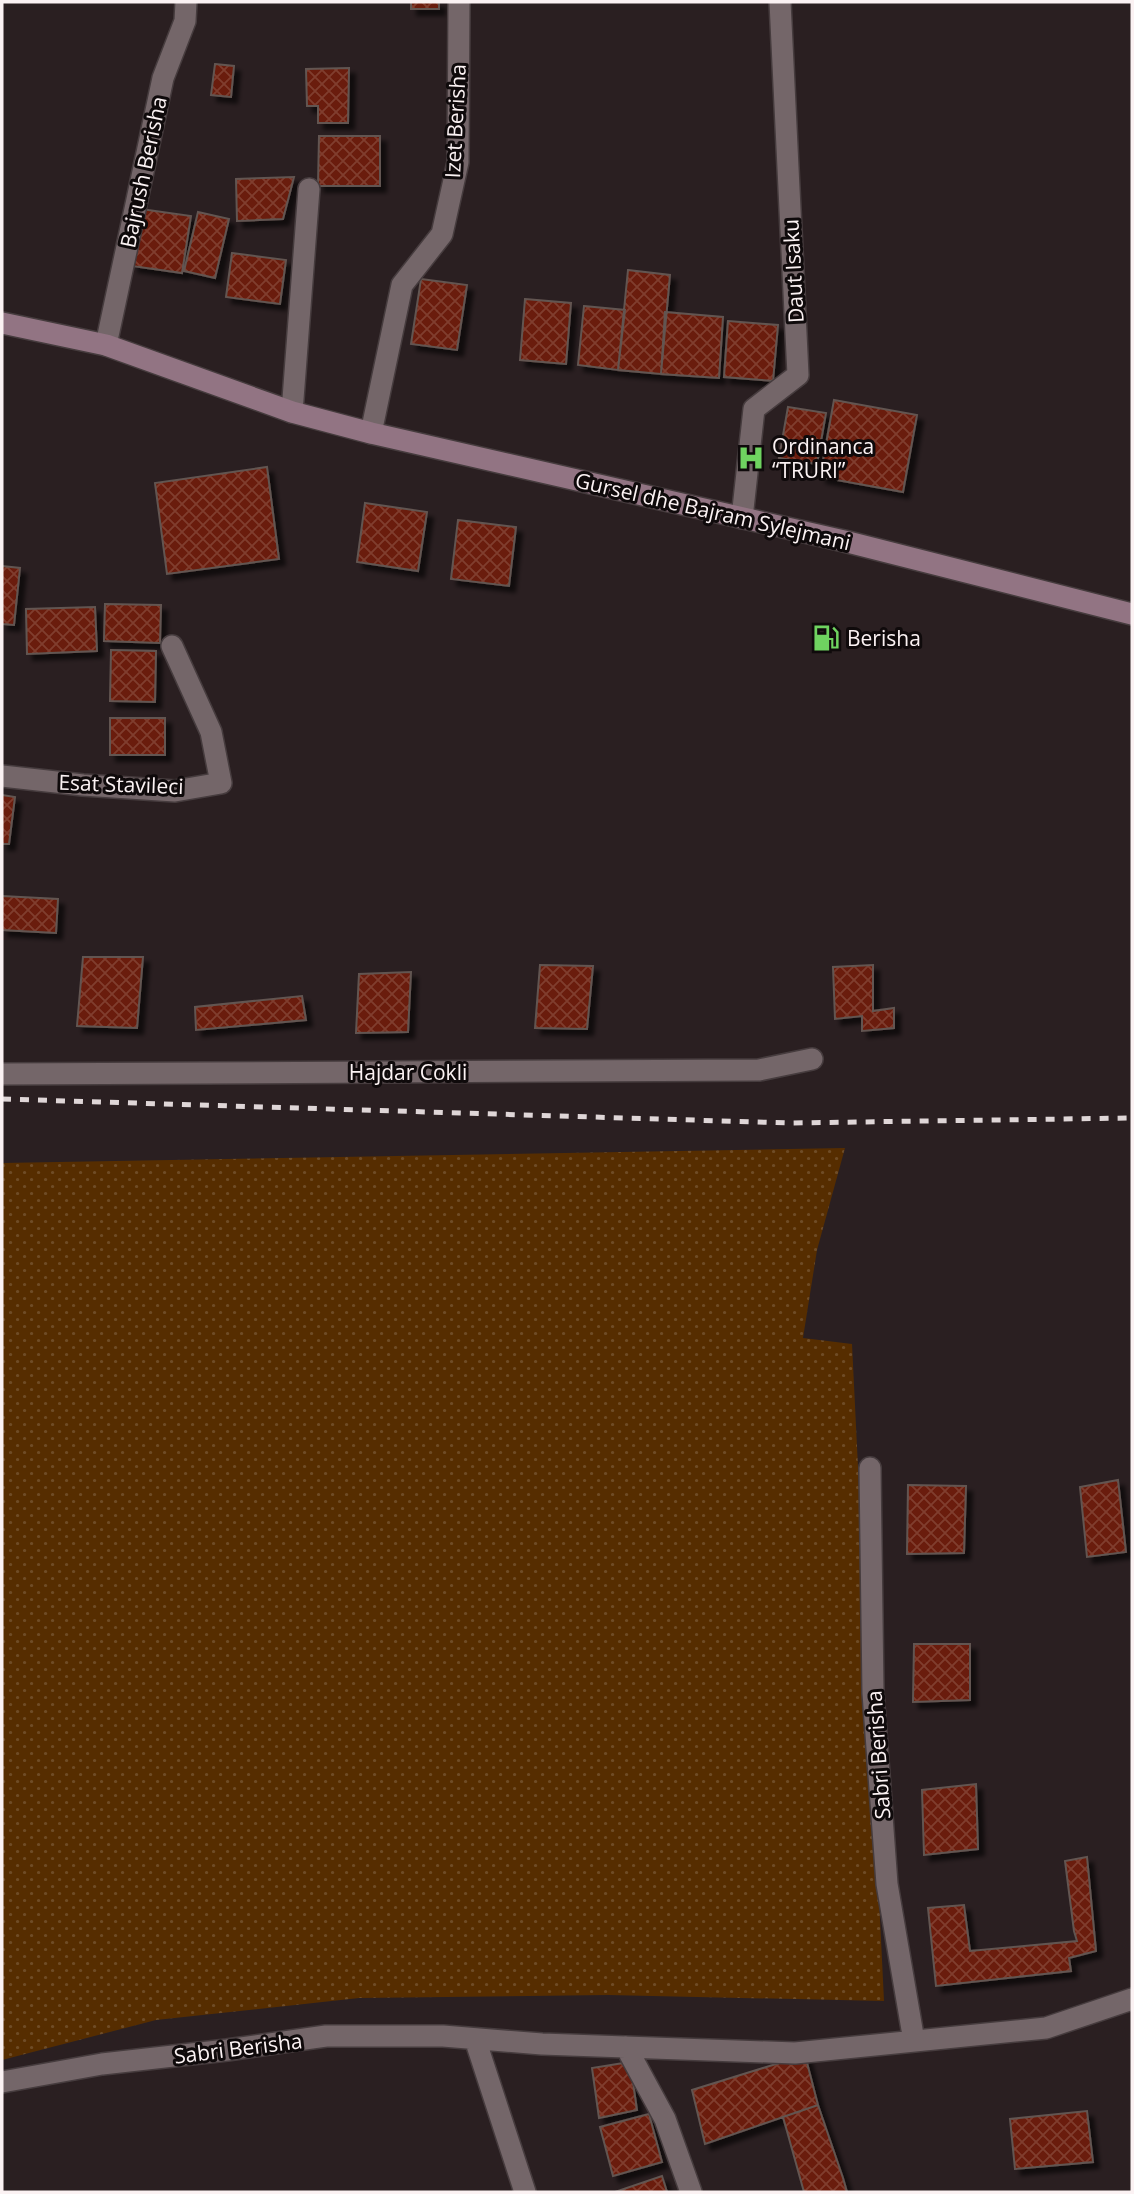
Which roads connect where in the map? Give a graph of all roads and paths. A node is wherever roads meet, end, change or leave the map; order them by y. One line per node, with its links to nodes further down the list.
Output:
1 (186, 2): 6 (street, Bajrush Berisha)
2 (458, 2): 8 (street, Izet Berisha)
3 (780, 2): 9 (street, Daut Isaku)
4 (309, 189): 7 (street)
5 (2, 323): 6 (street, Gursel dhe Bajram Sylejmani)
6 (106, 345): 7 (street, Gursel dhe Bajram Sylejmani)
7 (292, 412): 8 (street, Gursel dhe Bajram Sylejmani)
8 (371, 433): 9 (street, Gursel dhe Bajram Sylejmani)
9 (742, 518): 10 (street, Gursel dhe Bajram Sylejmani)
10 (1132, 614)
11 (172, 646): 12 (street, Esat Stavileci)
12 (2, 776)
13 (812, 1059): 14 (street, Hajdar Cokli)
14 (2, 1074)
15 (870, 1468): 18 (street, Sabri Berisha)
16 (1132, 1999): 18 (street, Sabri Berisha)
17 (475, 2039): 19 (street, Sabri Berisha); 20 (street, Sabri Berisha); 21 (street)
18 (914, 2041): 19 (street, Sabri Berisha)
19 (626, 2048): 22 (street)
20 (2, 2082)
21 (525, 2192)
22 (691, 2192)

